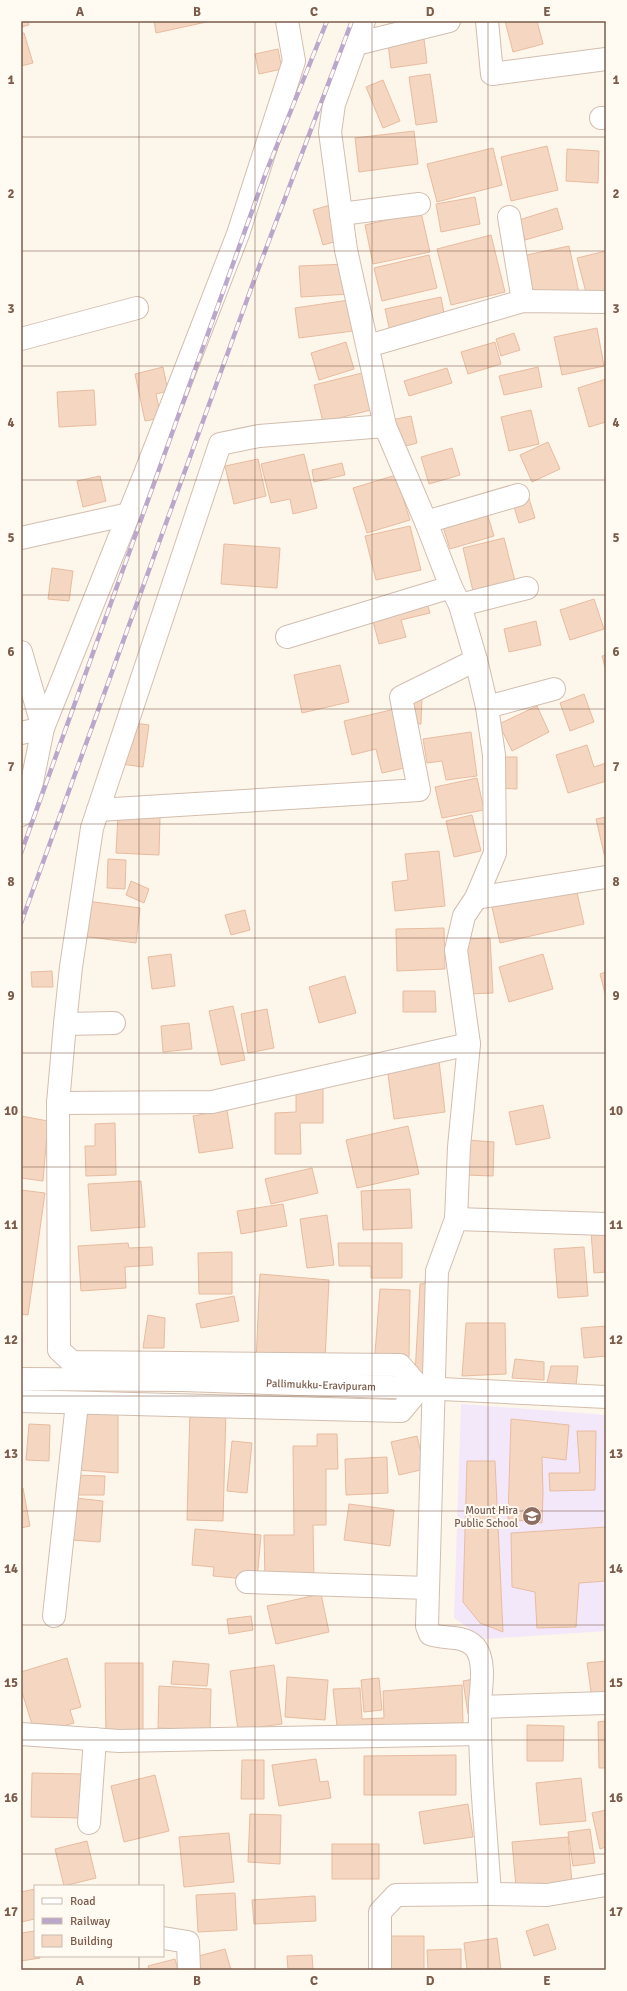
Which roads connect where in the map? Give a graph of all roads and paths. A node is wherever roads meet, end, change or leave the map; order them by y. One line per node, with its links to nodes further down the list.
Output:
1 (287, 21): 17 (street)
2 (364, 21): 5 (street)
3 (449, 21): 5 (street)
4 (487, 21): 6 (street)
5 (356, 44): 8 (street)
6 (606, 60)
7 (419, 204): 8 (street)
8 (341, 214): 14 (street)
9 (509, 217): 10 (street)
10 (523, 301): 11 (street); 14 (street)
11 (606, 302)
12 (136, 308): 13 (street)
13 (21, 339)
14 (368, 346): 15 (street)
15 (385, 426): 18 (street); 30 (street)
16 (518, 495): 18 (street)
17 (129, 514): 19 (street); 27 (street)
18 (426, 522): 21 (street)
19 (21, 538)
20 (527, 588): 21 (street)
21 (455, 596): 22 (street); 24 (street)
22 (287, 637)
23 (21, 652): 27 (street)
24 (476, 660): 26 (street); 30 (street)
25 (554, 689): 26 (street)
26 (487, 707): 33 (street)
27 (43, 728): 28 (street); 29 (street)
28 (21, 733)
29 (27, 783): 31 (street)
30 (98, 810): 34 (street)
31 (21, 815)
32 (606, 877): 33 (street)
33 (476, 898): 36 (street)
34 (65, 1024): 35 (street); 37 (street)
35 (114, 1024)
36 (469, 1044): 37 (street); 38 (street)
37 (58, 1103): 41 (street)
38 (456, 1219): 39 (street); 41 (street)
39 (606, 1224)
40 (29, 1380): 41 (street, Pallimukku-Eravipuram)
41 (419, 1388): 42 (street, Pallimukku-Eravipuram); 44 (street); 46 (street)
42 (606, 1397)
43 (21, 1402): 44 (street)
44 (77, 1403): 47 (street)
45 (247, 1582): 46 (street)
46 (428, 1588): 49 (street)
47 (54, 1616)
48 (606, 1703): 49 (street)
49 (480, 1707): 51 (street)
50 (21, 1734): 52 (street)
51 (480, 1734): 52 (street); 55 (street)
52 (95, 1739): 53 (street)
53 (89, 1823)
54 (606, 1885): 55 (street)
55 (490, 1894): 58 (street)
56 (164, 1938): 57 (street)
57 (189, 1970)
58 (380, 1970)

